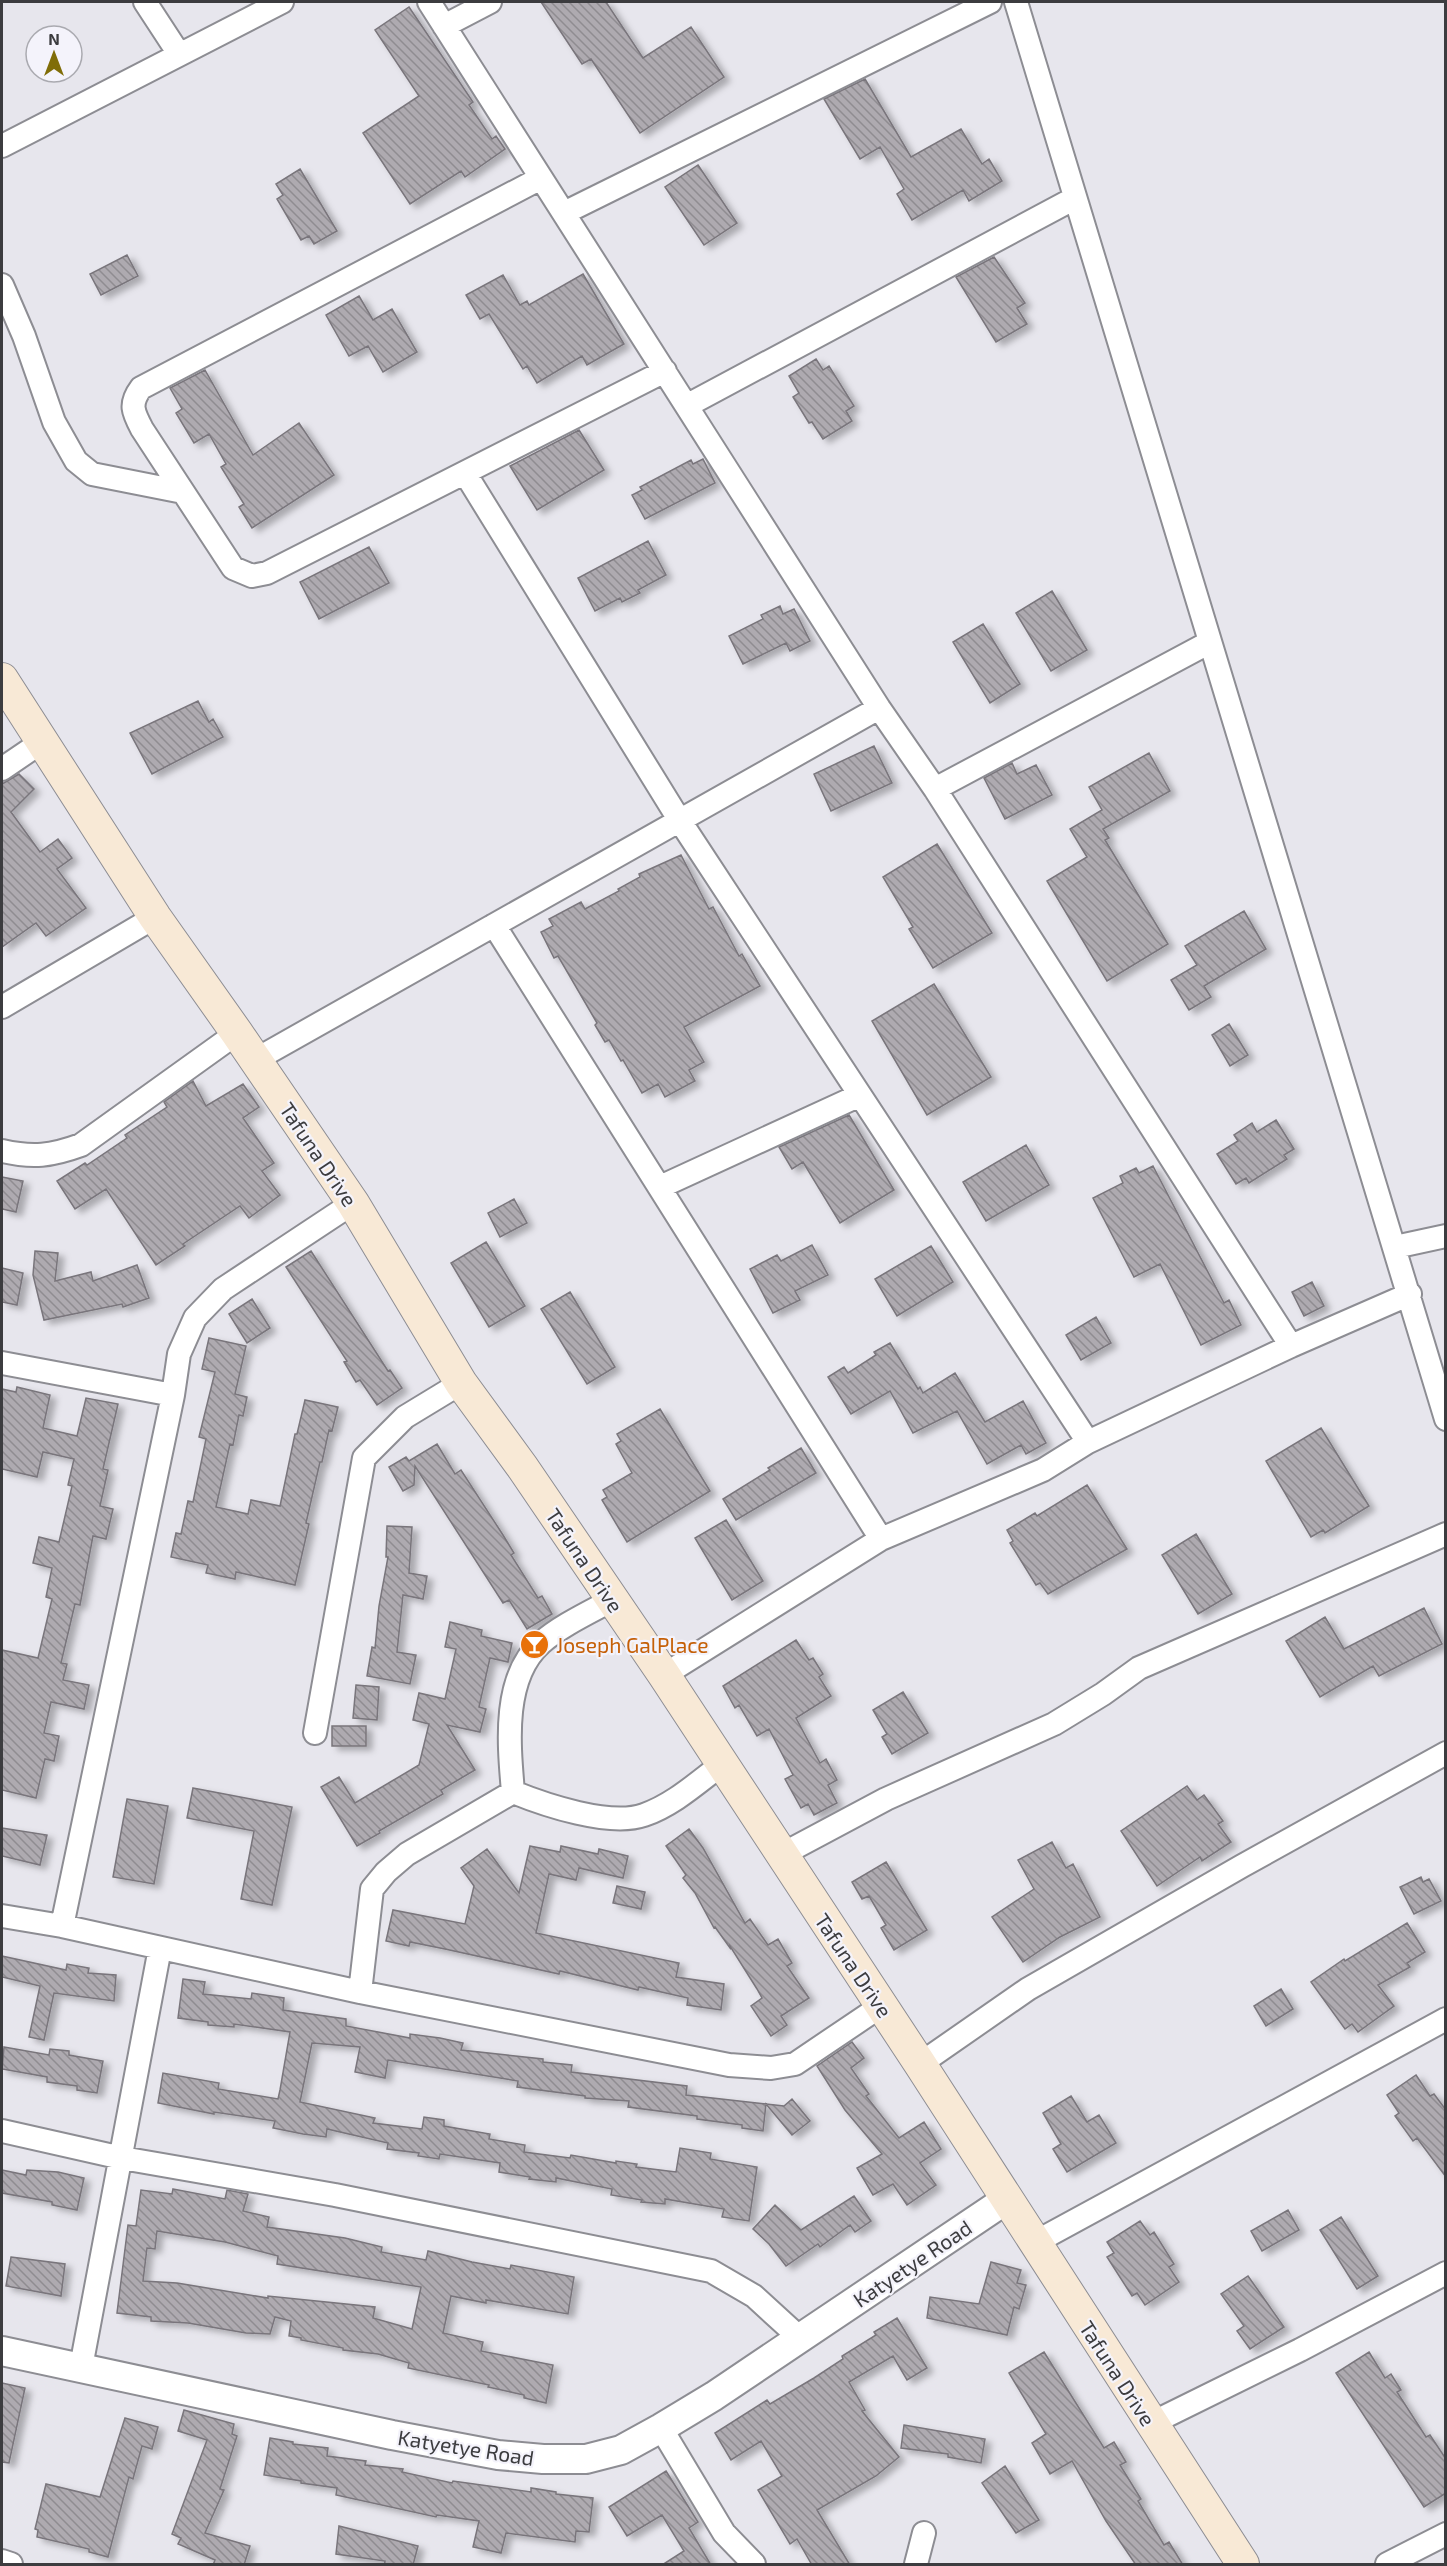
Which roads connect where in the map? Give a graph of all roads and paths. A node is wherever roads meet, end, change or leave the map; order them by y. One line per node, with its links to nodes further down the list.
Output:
1 (146, 2): 8 (street)
2 (282, 2): 8 (street)
3 (429, 2): 7 (street)
4 (490, 2): 7 (street)
5 (990, 2): 12 (street)
6 (1016, 2): 11 (street)
7 (444, 26): 10 (street)
8 (179, 54): 9 (street)
9 (2, 146)
10 (541, 178): 12 (street); 17 (street)
11 (1075, 198): 15 (street); 18 (street)
12 (564, 213): 14 (street)
13 (2, 285): 17 (street)
14 (664, 371): 15 (street); 16 (street)
15 (688, 405): 20 (street)
16 (465, 473): 17 (street); 24 (street)
17 (183, 492)
18 (1210, 642): 23 (street); 35 (street)
19 (2, 679): 21 (main road, Tafuna Drive)
20 (879, 708): 23 (street); 24 (street)
21 (43, 741): 22 (street); 25 (main road, Tafuna Drive)
22 (2, 769)
23 (935, 789): 37 (street)
24 (680, 821): 26 (street); 30 (street)
25 (155, 917): 27 (street); 28 (main road, Tafuna Drive)
26 (494, 925): 29 (street); 32 (street)
27 (2, 1007)
28 (237, 1033): 29 (main road, Tafuna Drive); 31 (street)
29 (255, 1060): 33 (main road, Tafuna Drive)
30 (858, 1096): 32 (street); 42 (street)
31 (2, 1151)
32 (660, 1187): 44 (street)
33 (352, 1203): 39 (main road, Tafuna Drive); 40 (street)
34 (1446, 1236): 35 (street)
35 (1395, 1247): 36 (street)
36 (1410, 1294): 37 (street); 41 (street)
37 (1291, 1346): 42 (street)
38 (2, 1363): 40 (street)
39 (461, 1383): 45 (main road, Tafuna Drive); 47 (street)
40 (173, 1395): 53 (street)
41 (1446, 1419)
42 (1088, 1442): 44 (street)
43 (1446, 1534): 51 (street)
44 (881, 1539): 46 (street)
45 (612, 1600): 46 (main road, Tafuna Drive); 50 (street)
46 (663, 1675): 49 (main road, Tafuna Drive)
47 (315, 1733)
48 (1446, 1753): 58 (street)
49 (722, 1765): 50 (street); 51 (main road, Tafuna Drive)
50 (513, 1792): 55 (street)
51 (781, 1856): 56 (main road, Tafuna Drive)
52 (2, 1916): 53 (street)
53 (62, 1926): 54 (street)
54 (160, 1948): 55 (street); 60 (street)
55 (360, 1992): 56 (street)
56 (881, 2006): 58 (main road, Tafuna Drive)
57 (1446, 2019): 62 (street)
58 (920, 2064): 61 (main road, Tafuna Drive)
59 (2, 2131): 60 (street)
60 (122, 2158): 64 (street); 66 (street)
61 (1007, 2199): 62 (main road, Tafuna Drive); 64 (street, Katyetye Road)
62 (1034, 2242): 67 (main road, Tafuna Drive)
63 (1446, 2273): 67 (street)
64 (800, 2338): 68 (street, Katyetye Road)
65 (2, 2351): 66 (street, Katyetye Road)
66 (81, 2367): 68 (street, Katyetye Road)
67 (1150, 2424): 75 (main road, Tafuna Drive)
68 (662, 2428): 73 (street)
69 (924, 2533): 74 (street)
70 (1446, 2534): 76 (street)
71 (2, 2561): 72 (street)
72 (12, 2565)
73 (754, 2565)
74 (916, 2565)
75 (1243, 2565)
76 (1387, 2565)

